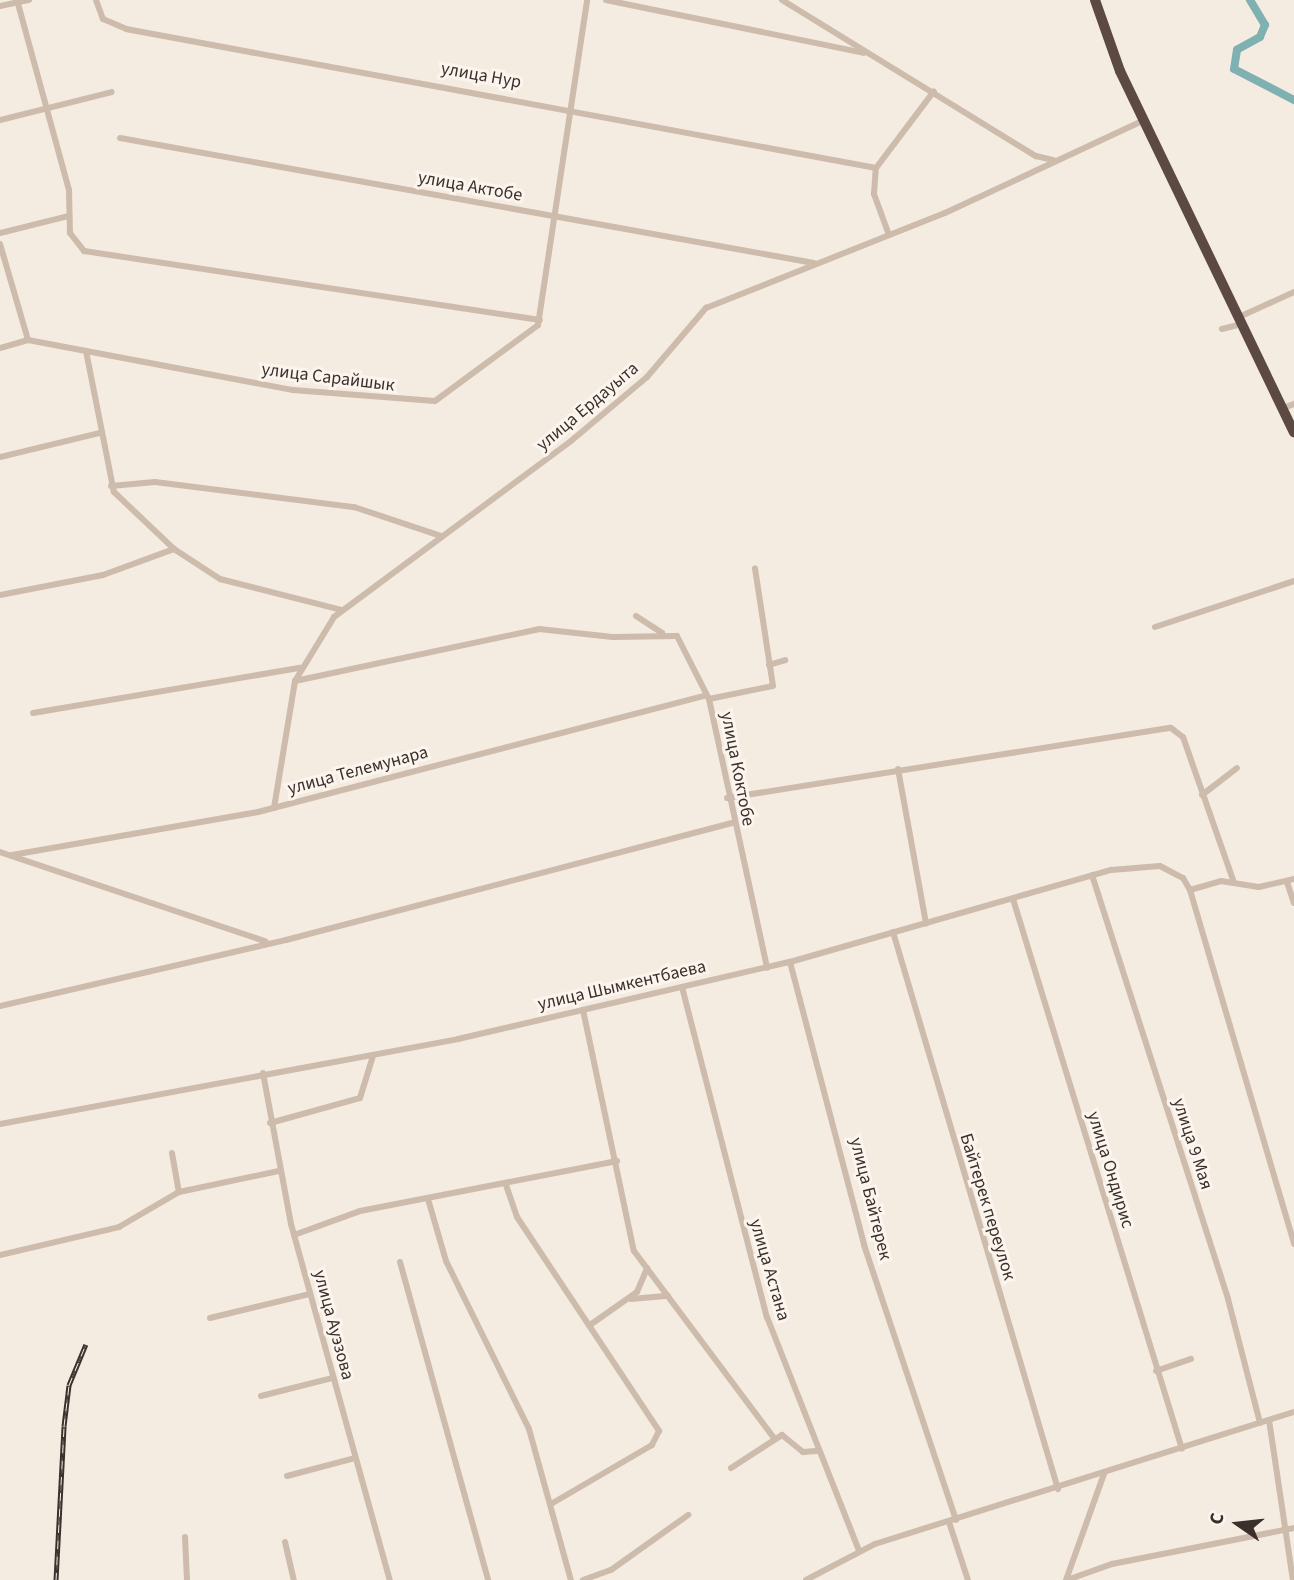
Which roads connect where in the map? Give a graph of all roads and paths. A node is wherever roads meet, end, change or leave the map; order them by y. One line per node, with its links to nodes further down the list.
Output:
1 (29, 0): 7 (street)
2 (96, 0): 12 (street, улица Нур)
3 (587, 0): 12 (street)
4 (606, 0): 9 (street)
5 (782, 0): 9 (street)
6 (1095, 0): 15 (highway)
7 (18, 1): 8 (street); 13 (street)
8 (0, 6)
9 (871, 55): 10 (street)
10 (934, 91): 17 (street); 18 (street)
11 (112, 92): 13 (street)
12 (573, 107): 18 (street, улица Нур); 20 (street)
13 (47, 109): 14 (street); 19 (street)
14 (0, 120)
15 (1144, 120): 17 (street, улица Ердауыта); 27 (highway)
16 (120, 138): 20 (street, улица Актобе)
17 (1055, 160): 22 (street, улица Ердауыта)
18 (876, 168): 22 (street)
19 (68, 216): 21 (street); 26 (street)
20 (556, 217): 24 (street, улица Актобе); 26 (street)
21 (0, 233)
22 (889, 235): 24 (street, улица Ердауыта)
23 (0, 244): 29 (street)
24 (816, 263): 37 (street, улица Ердауыта)
25 (1294, 292): 27 (street)
26 (540, 320): 31 (street, улица Сарайшык)
27 (1241, 321): 28 (street); 32 (highway)
28 (1223, 328)
29 (28, 340): 30 (street); 31 (street, улица Сарайшык)
30 (0, 348)
31 (86, 351): 34 (street)
32 (1288, 406): 33 (highway)
33 (1294, 432)
34 (100, 433): 35 (street); 36 (street)
35 (0, 457)
36 (111, 486): 37 (street); 38 (street)
37 (441, 536): 42 (street, улица Ердауыта)
38 (174, 550): 41 (street); 42 (street)
39 (755, 568): 47 (street)
40 (1294, 581): 44 (street)
41 (0, 595)
42 (342, 610): 48 (street, улица Ердауыта)
43 (636, 616): 45 (street, улица Коктобе)
44 (1155, 627)
45 (662, 633): 49 (street); 50 (street, улица Коктобе)
46 (785, 660): 47 (street)
47 (769, 665): 50 (street, улица Телемунара)
48 (300, 668): 49 (street, улица Ердауыта); 51 (street)
49 (295, 681): 56 (street, улица Ердауыта)
50 (708, 697): 55 (street, улица Коктобе); 56 (street, улица Телемунара)
51 (33, 713)
52 (1237, 768): 54 (street)
53 (898, 769): 54 (street); 55 (street); 66 (street)
54 (1202, 795): 61 (street)
55 (727, 798): 57 (street, улица Коктобе)
56 (274, 808): 59 (street, улица Телемунара)
57 (732, 823): 68 (street); 70 (street, улица Коктобе)
58 (0, 852): 59 (street)
59 (12, 855): 68 (street)
60 (1092, 875): 63 (street, улица Шымкентбаева); 64 (street, улица Шымкентбаева); 100 (street, улица 9 Мая)
61 (1233, 880): 62 (street); 63 (street)
62 (1290, 880): 65 (street)
63 (1190, 890): 85 (street)
64 (1013, 899): 66 (street, улица Шымкентбаева); 95 (street, улица Ондирис)
65 (1294, 903)
66 (926, 923): 67 (street, улица Шымкентбаева)
67 (893, 932): 69 (street, улица Шымкентбаева); 108 (street, Байтерек переулок)
68 (265, 941): 72 (street)
69 (790, 962): 70 (street, улица Шымкентбаева); 111 (street, улица Байтерек)
70 (767, 968): 71 (street, улица Шымкентбаева)
71 (682, 987): 73 (street, улица Шымкентбаева); 103 (street, улица Астана)
72 (0, 1006)
73 (583, 1010): 74 (street, улица Шымкентбаева); 79 (street)
74 (373, 1056): 75 (street, улица Шымкентбаева); 76 (street)
75 (263, 1073): 76 (street, улица Ауэзова); 77 (street, улица Шымкентбаева)
76 (270, 1122): 80 (street, улица Ауэзова)
77 (0, 1124)
78 (172, 1153): 82 (street)
79 (617, 1161): 81 (street); 88 (street)
80 (279, 1171): 82 (street); 84 (street, улица Ауэзова)
81 (506, 1185): 83 (street); 93 (street)
82 (179, 1192): 86 (street)
83 (428, 1199): 84 (street); 109 (street)
84 (295, 1235): 89 (street, улица Ауэзова)
85 (1294, 1244)
86 (0, 1255)
87 (400, 1262): 120 (street)
88 (646, 1266): 90 (street); 91 (street)
89 (310, 1294): 92 (street); 96 (street, улица Ауэзова)
90 (668, 1296): 91 (street); 101 (street)
91 (629, 1299): 93 (street)
92 (210, 1318)
93 (590, 1325): 109 (street)
94 (1191, 1359): 95 (street)
95 (1156, 1371): 102 (street, улица Ондирис)
96 (332, 1378): 97 (street); 104 (street, улица Ауэзова)
97 (261, 1396)
98 (1294, 1412): 99 (street)
99 (1269, 1420): 100 (street); 113 (street)
100 (1260, 1423): 102 (street)
101 (775, 1438): 103 (street); 105 (street)
102 (1182, 1449): 106 (street)
103 (816, 1451): 116 (street, улица Астана)
104 (355, 1458): 107 (street); 119 (street, улица Ауэзова)
105 (731, 1468)
106 (1104, 1474): 108 (street); 125 (street)
107 (288, 1476)
108 (1058, 1489): 111 (street)
109 (551, 1504): 121 (street)
110 (688, 1515): 122 (street)
111 (952, 1521): 116 (street); 124 (street, улица Байтерек)
112 (1294, 1528): 113 (street)
113 (1284, 1529): 125 (street); 126 (street)
114 (186, 1537): 117 (street)
115 (285, 1542): 118 (street)
116 (859, 1551): 123 (street)
117 (187, 1580)
118 (293, 1580)
119 (390, 1580)
120 (488, 1580)
121 (571, 1580)
122 (583, 1580)
123 (806, 1580)
124 (968, 1580)
125 (1067, 1580)
126 (1293, 1580)

